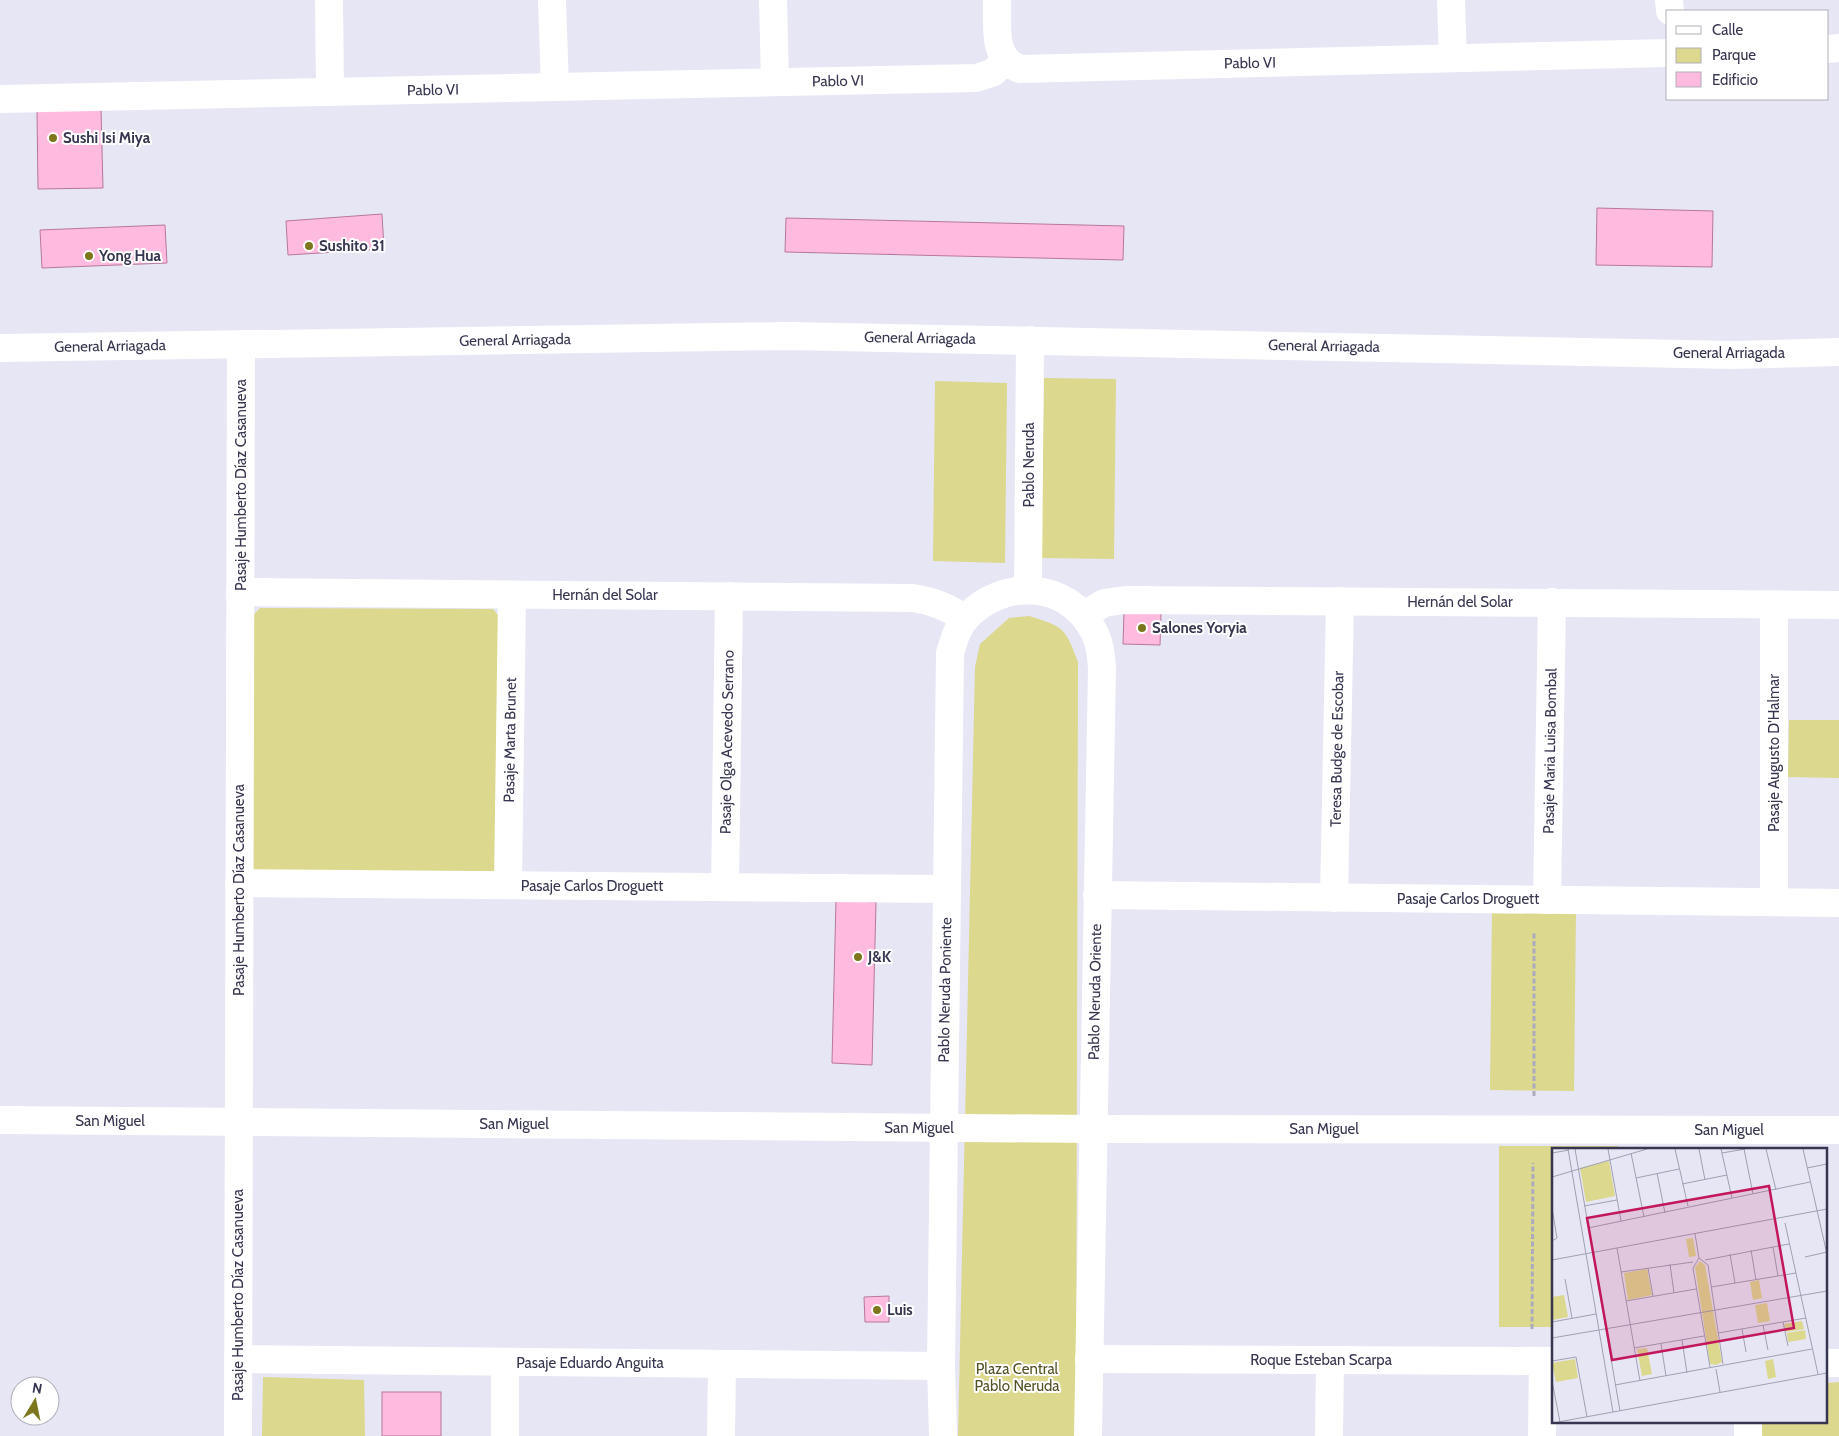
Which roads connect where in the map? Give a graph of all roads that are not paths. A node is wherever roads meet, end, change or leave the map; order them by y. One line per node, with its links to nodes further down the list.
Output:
1 (329, 0): 11 (street)
2 (552, 0): 10 (street)
3 (773, 0): 9 (street)
4 (997, 0): 8 (street)
5 (1451, 0): 7 (street)
6 (1666, 52): 7 (street, Pablo VI)
7 (1453, 58): 8 (street, Pablo VI)
8 (1006, 61): 9 (street, Pablo VI)
9 (775, 82): 10 (street, Pablo VI)
10 (555, 87): 11 (street, Pablo VI)
11 (330, 92): 12 (street, Pablo VI)
12 (0, 99)
13 (1030, 340): 14 (street, General Arriagada); 16 (street, General Arriagada); 17 (street, Pablo Neruda)
14 (242, 344): 15 (street, General Arriagada); 18 (street, Pasaje Humberto Díaz Casanueva)
15 (0, 348)
16 (1839, 352)
17 (1028, 589): 25 (street, Pablo Neruda Oriente); 26 (street, Pablo Neruda Poniente)
18 (240, 592): 19 (street, Hernán del Solar); 27 (street, Pasaje Humberto Díaz Casanueva)
19 (512, 595): 20 (street, Hernán del Solar); 28 (street, Pasaje Marta Brunet)
20 (729, 596): 26 (street, Hernán del Solar); 29 (street, Pasaje Olga Acevedo Serrano)
21 (1340, 601): 22 (street, Hernán del Solar); 25 (street, Hernán del Solar); 32 (street, Teresa Budge de Escobar)
22 (1552, 602): 23 (street, Hernán del Solar); 33 (street, Pasaje Maria Luisa Bombal)
23 (1774, 605): 24 (street, Hernán del Solar); 34 (street, Pasaje Augusto D'Halmar)
24 (1839, 605)
25 (1084, 615): 31 (street, Pablo Neruda Oriente)
26 (965, 619): 30 (street, Pablo Neruda Poniente)
27 (239, 883): 28 (street, Pasaje Carlos Droguett); 37 (street, Pasaje Humberto Díaz Casanueva)
28 (508, 885): 29 (street, Pasaje Carlos Droguett)
29 (725, 887): 30 (street, Pasaje Carlos Droguett)
30 (946, 888): 38 (street, Pablo Neruda Poniente)
31 (1097, 895): 32 (street, Pasaje Carlos Droguett); 39 (street, Pablo Neruda Oriente)
32 (1334, 898): 33 (street, Pasaje Carlos Droguett)
33 (1548, 900): 34 (street, Pasaje Carlos Droguett)
34 (1774, 902): 35 (street, Pasaje Carlos Droguett)
35 (1839, 903)
36 (0, 1120): 37 (street, San Miguel)
37 (238, 1122): 38 (street, San Miguel); 41 (street, Pasaje Humberto Díaz Casanueva)
38 (943, 1128): 39 (street, San Miguel); 49 (street, Pablo Neruda Poniente)
39 (1093, 1129): 40 (street, San Miguel); 42 (street, Pablo Neruda Oriente)
40 (1839, 1130)
41 (238, 1359): 45 (street, Pasaje Eduardo Anguita); 50 (street, Pasaje Humberto Díaz Casanueva)
42 (1089, 1359): 43 (street, Roque Esteban Scarpa); 54 (street, Pablo Neruda Oriente)
43 (1330, 1360): 44 (street, Roque Esteban Scarpa); 55 (street)
44 (1548, 1361): 56 (street)
45 (505, 1362): 48 (street, Pasaje Eduardo Anguita); 51 (street)
46 (1826, 1363): 47 (street)
47 (1839, 1363)
48 (722, 1364): 49 (street, Pasaje Eduardo Anguita); 52 (street)
49 (941, 1366): 53 (street, Pablo Neruda Poniente)
50 (238, 1436)
51 (505, 1436)
52 (721, 1436)
53 (943, 1436)
54 (1088, 1436)
55 (1329, 1436)
56 (1542, 1436)

